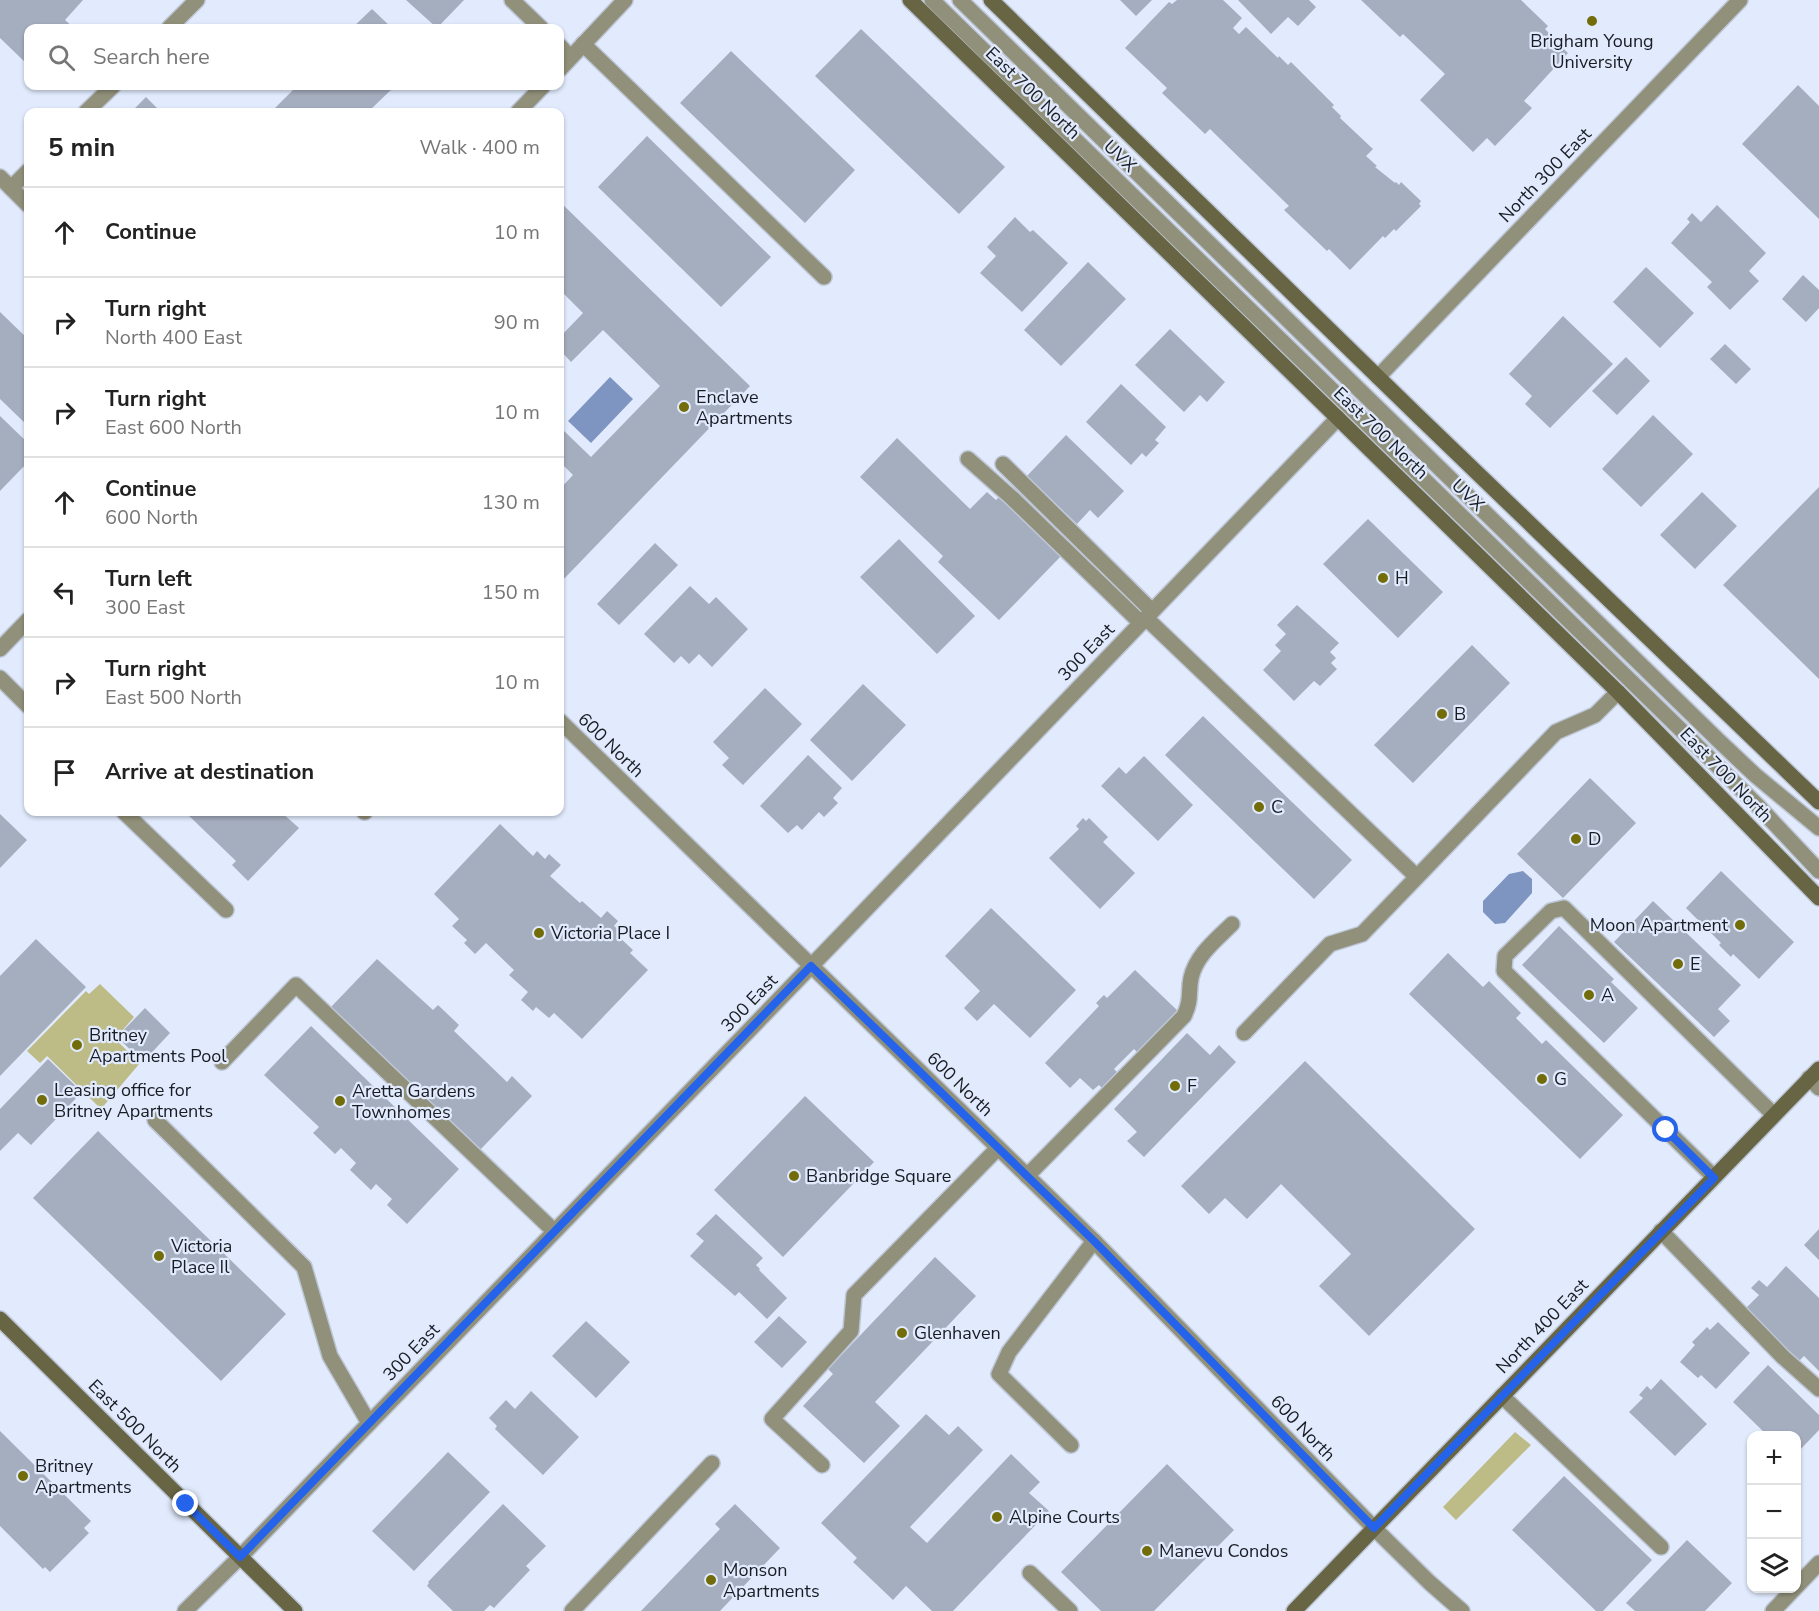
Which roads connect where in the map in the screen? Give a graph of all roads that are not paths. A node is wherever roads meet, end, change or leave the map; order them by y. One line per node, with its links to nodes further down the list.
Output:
1 (197, 0): 9 (street)
2 (512, 0): 10 (street)
3 (625, 0): 11 (street)
4 (910, 0): 22 (main road, East 700 North)
5 (932, 0): 35 (street, UVX)
6 (960, 0): 34 (street, UVX)
7 (1740, 0): 21 (street, North 300 East)
8 (994, 1): 21 (main road, East 700 North)
9 (173, 24)
10 (537, 24)
11 (583, 44): 12 (street); 20 (street)
12 (564, 56)
13 (109, 90): 15 (street)
14 (539, 90): 16 (street)
15 (90, 108)
16 (522, 108)
17 (24, 173): 18 (street)
18 (6, 183): 19 (street)
19 (24, 201)
20 (824, 277)
21 (1378, 377): 32 (main road, East 700 North)
22 (1338, 418): 25 (street, 300 East); 29 (main road, East 700 North)
23 (968, 459): 25 (street)
24 (1003, 464): 25 (street)
25 (1146, 617): 36 (street); 40 (street, 300 East)
26 (24, 624): 27 (street)
27 (0, 649)
28 (0, 678): 30 (street)
29 (1618, 692): 36 (street); 37 (main road, East 700 North)
30 (24, 702)
31 (564, 725): 40 (street, 600 North)
32 (1819, 802)
33 (128, 816): 38 (street)
34 (1819, 828)
35 (1819, 871)
36 (1417, 877): 41 (street)
37 (1819, 898)
38 (226, 910)
39 (1232, 924): 47 (street)
40 (811, 966): 46 (street, 600 North); 49 (street, 300 East)
41 (1245, 1033)
42 (222, 1062): 49 (street)
43 (1816, 1078): 44 (main road, North 400 East)
44 (1774, 1116): 48 (main road, North 400 East); 48 (street)
45 (155, 1120): 55 (street)
46 (998, 1148): 47 (street, 600 North); 58 (street)
47 (1027, 1176): 51 (street, 600 North)
48 (1714, 1178): 50 (main road, North 400 East)
49 (554, 1231): 55 (street, 300 East)
50 (1661, 1231): 53 (street); 54 (main road, North 400 East)
51 (1094, 1241): 56 (street); 59 (street, 600 North)
52 (0, 1319): 61 (main road, East 500 North)
53 (1819, 1389)
54 (1502, 1396): 59 (main road, North 400 East); 60 (street)
55 (369, 1423): 61 (street, 300 East)
56 (1071, 1445)
57 (712, 1463): 68 (street)
58 (822, 1465)
59 (1374, 1528): 70 (main road, North 400 East); 71 (street, 600 North)
60 (1661, 1547)
61 (240, 1557): 66 (street, 300 East); 67 (main road, East 500 North)
62 (1819, 1563): 64 (street)
63 (1030, 1573): 69 (street)
64 (1801, 1583)
65 (1791, 1593): 72 (street)
66 (184, 1611)
67 (294, 1611)
68 (572, 1611)
69 (1070, 1611)
70 (1294, 1611)
71 (1462, 1611)
72 (1773, 1611)

